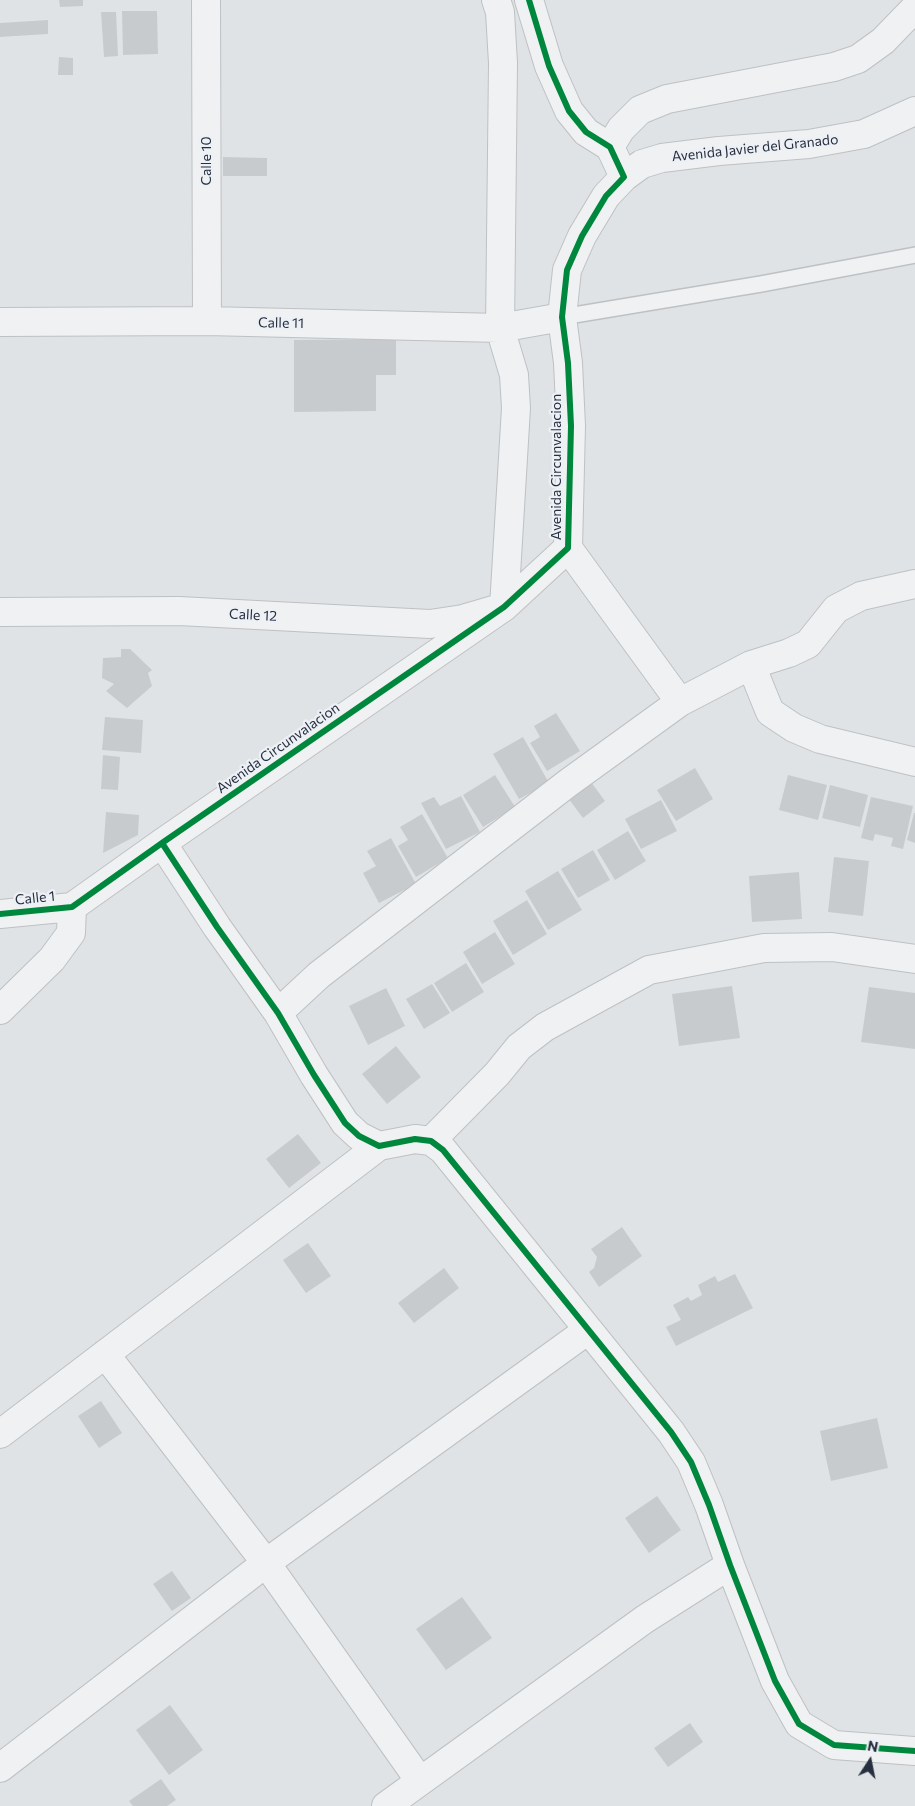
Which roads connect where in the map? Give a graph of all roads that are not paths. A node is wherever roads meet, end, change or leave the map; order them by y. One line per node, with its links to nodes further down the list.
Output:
1 (206, 0): 10 (street, Calle 10)
2 (496, 0): 12 (street)
3 (528, 0): 6 (street)
4 (915, 8): 6 (street)
5 (915, 111): 7 (street, Avenida Javier del Granado)
6 (610, 147): 7 (street)
7 (624, 177): 9 (street, Avenida Circunvalacion)
8 (915, 255): 9 (lane)
9 (562, 317): 12 (street, Calle 11); 13 (street, Avenida Circunvalacion)
10 (207, 321): 11 (street, Calle 11); 12 (street, Calle 11)
11 (0, 322)
12 (500, 328): 15 (street)
13 (568, 548): 15 (street, Avenida Circunvalacion); 18 (street)
14 (915, 584): 17 (street)
15 (504, 607): 16 (street, Calle 12); 20 (street, Avenida Circunvalacion)
16 (0, 612)
17 (751, 665): 18 (street); 19 (street)
18 (680, 702): 25 (street)
19 (915, 762)
20 (162, 843): 21 (street, Avenida Circunvalacion); 25 (street)
21 (72, 907): 22 (street, Calle 1); 24 (street)
22 (0, 914)
23 (915, 959): 26 (street)
24 (0, 1010)
25 (278, 1013): 27 (street)
26 (430, 1141): 27 (street); 28 (street)
27 (379, 1146): 29 (street)
28 (588, 1330): 31 (street); 32 (street)
29 (105, 1354): 30 (street); 31 (street)
30 (0, 1434)
31 (266, 1563): 34 (street); 35 (street)
32 (730, 1565): 33 (street); 35 (street)
33 (915, 1751)
34 (0, 1768)
35 (420, 1781): 36 (street)
36 (386, 1806)

